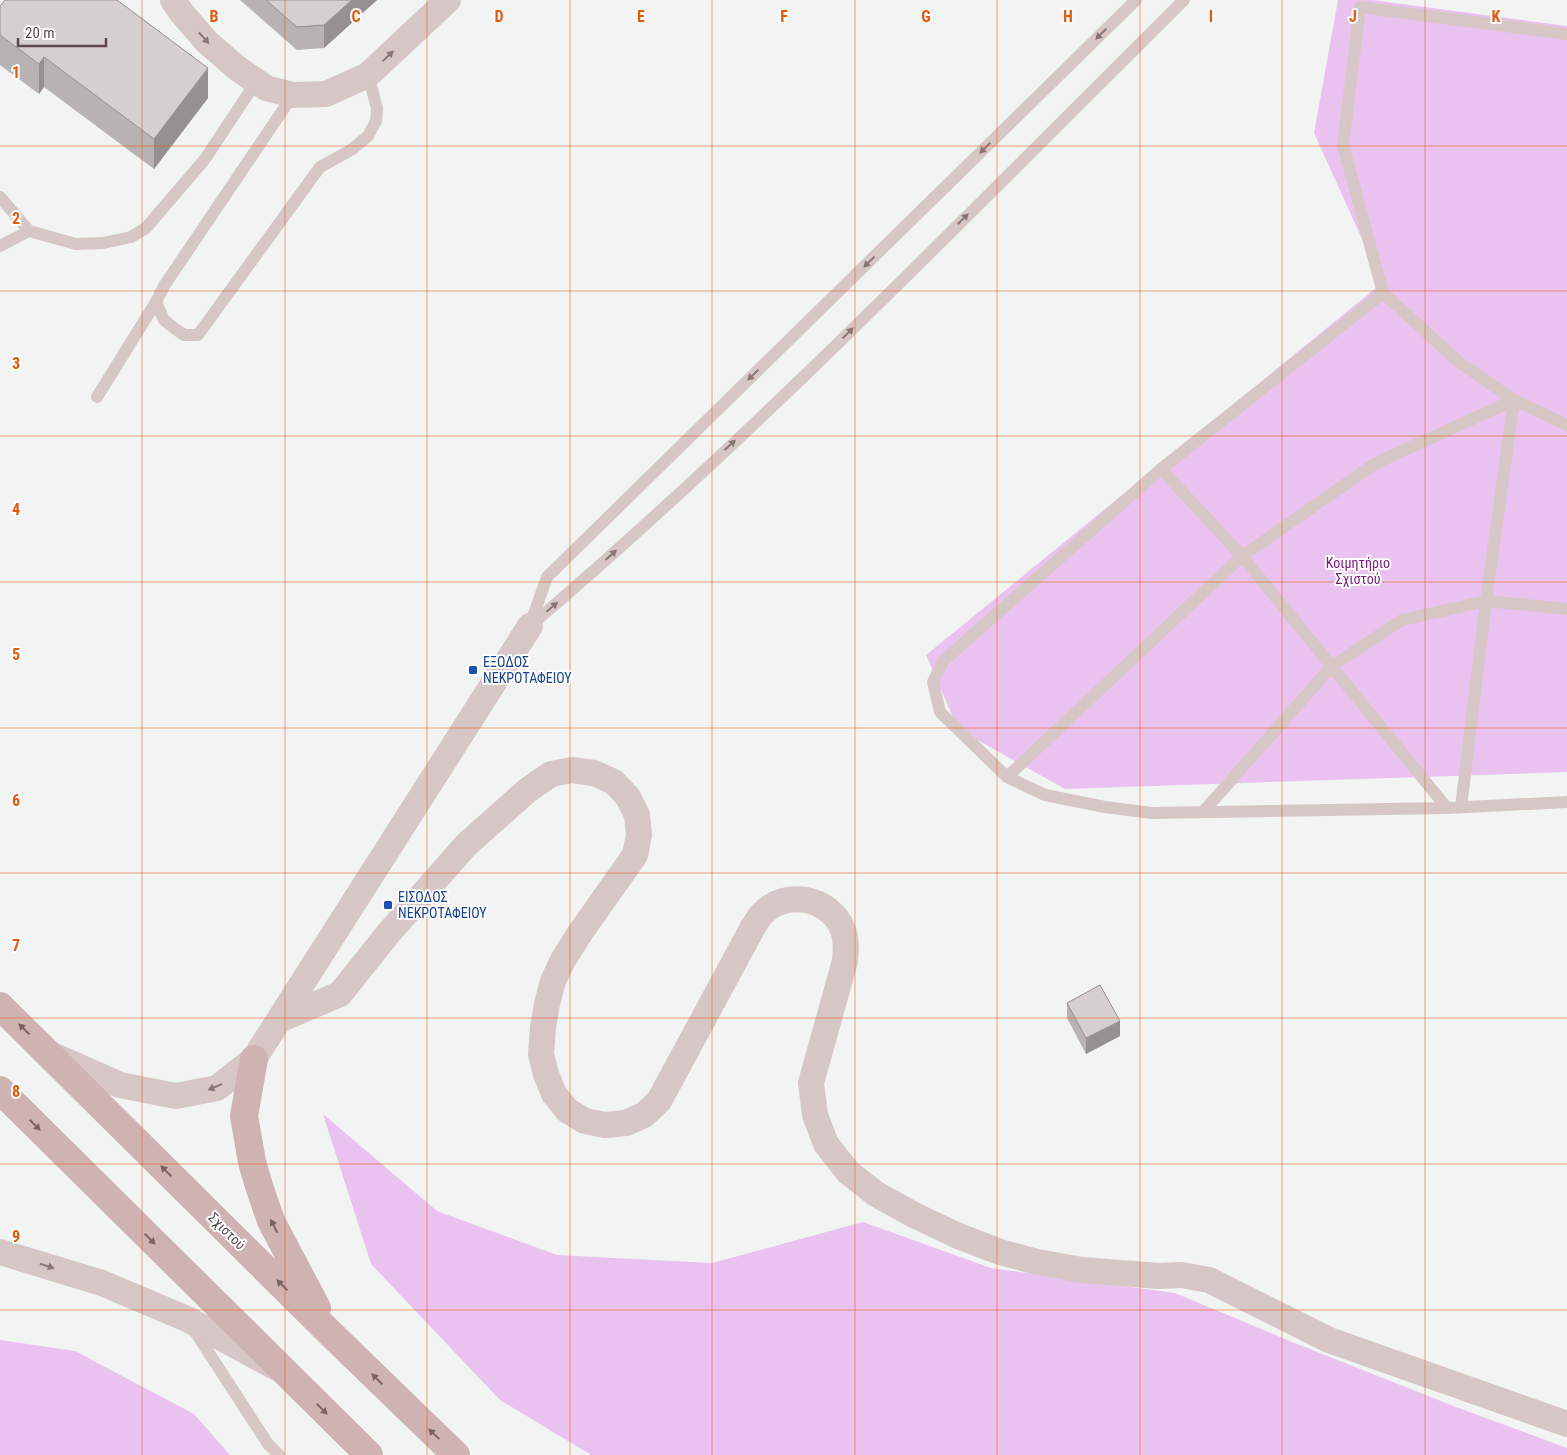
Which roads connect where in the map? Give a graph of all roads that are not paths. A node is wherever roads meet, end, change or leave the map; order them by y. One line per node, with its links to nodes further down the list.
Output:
1 (173, 0): 7 (street, one-way to 7)
2 (448, 0): 6 (street, one-way to 2)
3 (1136, 0): 21 (lane, one-way to 21)
4 (1184, 0): 21 (lane, one-way to 4)
5 (1567, 34): 12 (lane)
6 (368, 75): 8 (street); 13 (lane)
7 (256, 82): 8 (street); 10 (lane)
8 (293, 95): 13 (lane)
9 (0, 197): 10 (lane)
10 (29, 231): 11 (lane)
11 (0, 246)
12 (1383, 292): 15 (lane); 17 (lane)
13 (156, 302): 14 (lane)
14 (97, 397)
15 (1514, 400): 16 (lane); 18 (lane); 19 (lane)
16 (1567, 425)
17 (1161, 470): 18 (lane); 23 (lane)
18 (1242, 556): 22 (lane); 23 (lane)
19 (1486, 601): 20 (lane); 22 (lane); 25 (lane)
20 (1567, 609)
21 (530, 626): 29 (street)
22 (1332, 666): 26 (lane); 27 (lane)
23 (1007, 777): 27 (lane)
24 (1567, 802): 25 (lane)
25 (1461, 807): 26 (lane)
26 (1447, 808): 27 (lane)
27 (1203, 812)
28 (0, 1006): 30 (main road, Σχιστού, one-way to 28)
29 (279, 1020): 31 (street); 37 (street)
30 (47, 1053): 31 (street, one-way to 30); 35 (main road, Σχιστού, one-way to 30)
31 (254, 1059): 35 (main road, one-way to 31)
32 (0, 1090): 36 (main road, one-way to 36)
33 (0, 1252): 34 (street, one-way to 34)
34 (187, 1319): 36 (street); 38 (lane)
35 (329, 1332): 40 (main road, Σχιστού, one-way to 35)
36 (287, 1374): 39 (main road, one-way to 39)
37 (1567, 1424)
38 (279, 1455)
39 (368, 1455)
40 (456, 1455)

